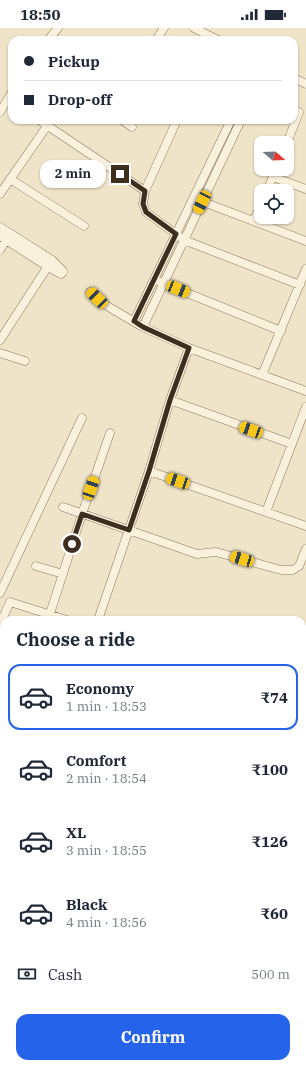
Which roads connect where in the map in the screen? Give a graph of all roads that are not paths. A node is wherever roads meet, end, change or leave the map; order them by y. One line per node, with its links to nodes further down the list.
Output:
1 (58, 28): 3 (street)
2 (194, 28): 4 (street)
3 (51, 36)
4 (210, 36)
5 (8, 101): 6 (street)
6 (0, 112)
7 (44, 124): 13 (street)
8 (128, 124): 14 (street)
9 (175, 124): 19 (street)
10 (229, 124): 21 (street)
11 (239, 124): 22 (street)
12 (295, 124): 15 (street)
13 (47, 126): 17 (street); 19 (street)
14 (132, 127)
15 (290, 136)
16 (281, 176): 18 (street)
17 (10, 179): 20 (street); 25 (street)
18 (306, 189)
19 (145, 191): 27 (street)
20 (0, 194)
21 (193, 198): 22 (street); 27 (street)
22 (202, 202): 23 (street); 29 (street)
23 (254, 220)
24 (264, 224): 30 (street)
25 (84, 226)
26 (0, 227): 28 (street)
27 (176, 234): 29 (street); 33 (street)
28 (5, 236): 31 (street); 40 (street)
29 (184, 240): 34 (street); 35 (street)
30 (306, 241)
31 (0, 250)
32 (306, 269): 35 (street)
33 (154, 279): 34 (street); 37 (street)
34 (163, 284): 38 (street); 39 (street)
35 (300, 285): 39 (street)
36 (90, 292): 37 (street)
37 (134, 321): 38 (street)
38 (143, 327): 41 (street)
39 (281, 331): 44 (street)
40 (0, 340)
41 (189, 348): 44 (street); 46 (street)
42 (0, 353): 43 (street)
43 (24, 361)
44 (262, 375): 45 (street)
45 (306, 392)
46 (170, 400): 50 (street); 51 (street)
47 (306, 407): 50 (street)
48 (82, 418): 60 (street)
49 (110, 433): 54 (street)
50 (292, 444): 53 (street)
51 (149, 471): 53 (street); 56 (street)
52 (63, 507): 54 (street)
53 (266, 512): 55 (street)
54 (82, 514): 56 (street); 59 (street)
55 (306, 526)
56 (129, 530): 57 (street); 64 (street)
57 (306, 549)
58 (36, 566): 59 (street)
59 (63, 574): 63 (street)
60 (0, 593)
61 (4, 616): 62 (street)
62 (46, 616)
63 (49, 616)
64 (99, 616)

